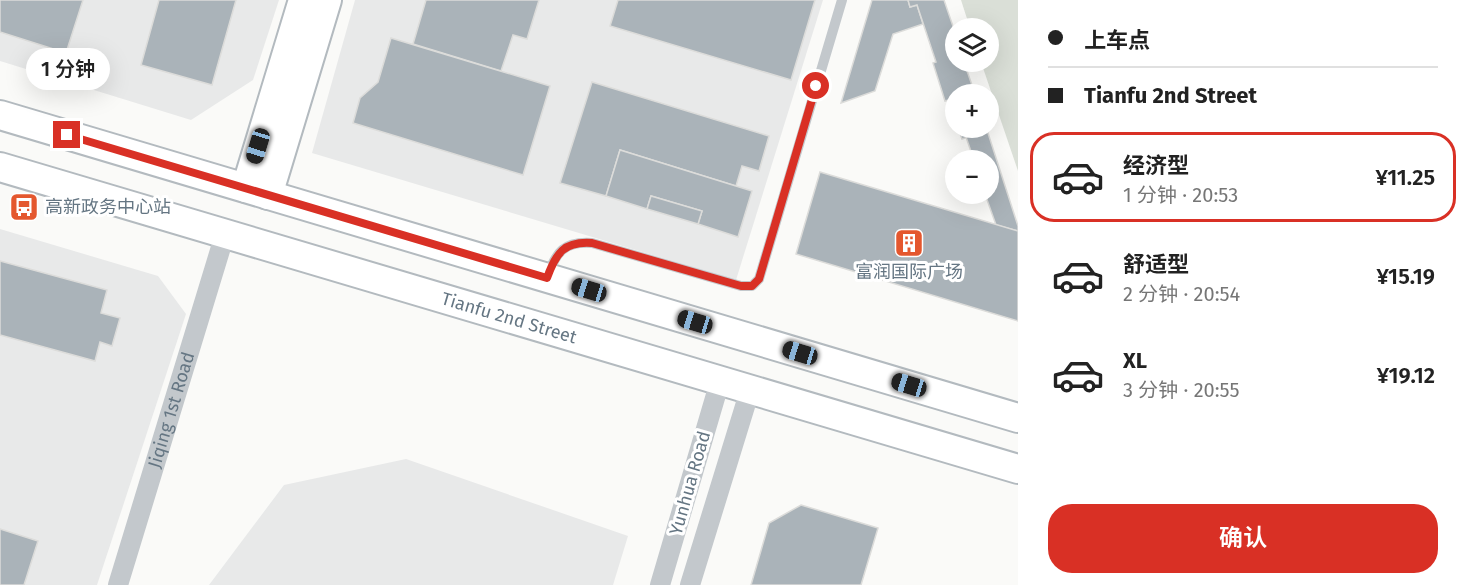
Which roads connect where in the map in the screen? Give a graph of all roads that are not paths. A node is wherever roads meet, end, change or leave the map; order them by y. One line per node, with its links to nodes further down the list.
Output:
1 (303, 0): 6 (main road)
2 (327, 0): 6 (main road)
3 (842, 0): 8 (lane)
4 (0, 115): 6 (main road)
5 (0, 167): 7 (main road, Tianfu 2nd Street)
6 (257, 191): 8 (main road)
7 (225, 234): 9 (main road, Tianfu 2nd Street); 13 (street, Jiqing 1st Road)
8 (547, 278): 11 (main road)
9 (720, 381): 10 (main road, Tianfu 2nd Street); 14 (street, Yunhua Road)
10 (750, 390): 12 (main road, Tianfu 2nd Street); 15 (street, Yunhua Road)
11 (1018, 418)
12 (1018, 470)
13 (118, 585)
14 (660, 585)
15 (690, 585)

